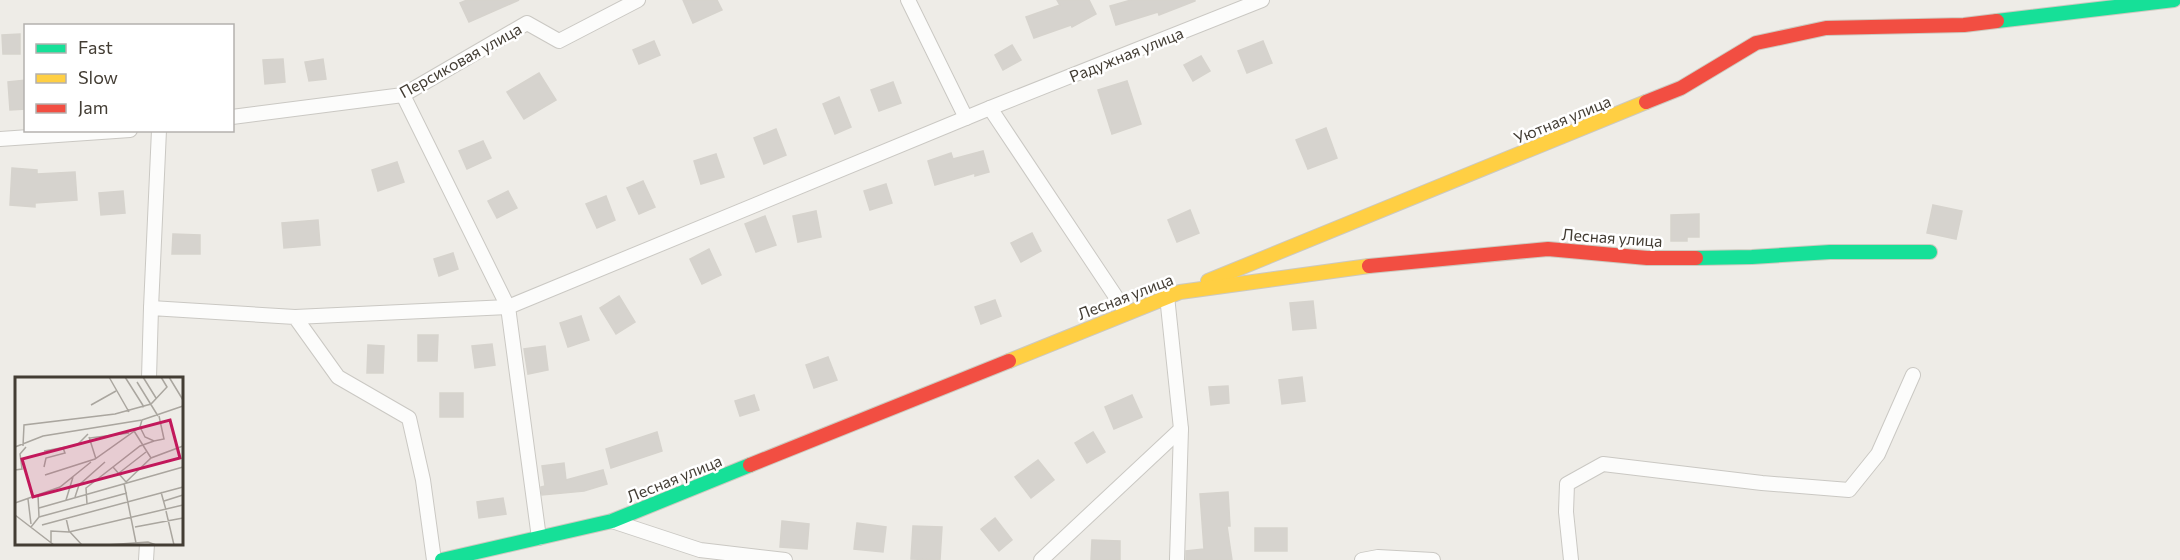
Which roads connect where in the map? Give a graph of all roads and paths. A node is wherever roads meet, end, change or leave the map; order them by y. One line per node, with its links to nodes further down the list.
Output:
1 (638, 0): 6 (street, Персиковая улица)
2 (908, 0): 9 (street)
3 (1262, 0): 7 (street, Радужная улица)
4 (2174, 0): 5 (street, Уютная улица)
5 (2092, 5): 14 (street, Уютная улица)
6 (403, 95): 8 (street, Персиковая улица); 15 (street)
7 (990, 108): 9 (street); 17 (street)
8 (234, 117)
9 (966, 118): 15 (street)
10 (101, 132): 12 (street)
11 (159, 132): 16 (street)
12 (0, 139)
13 (1930, 252): 14 (street, Лесная улица)
14 (1174, 294): 17 (street, Лесная улица); 21 (street)
15 (508, 307): 18 (street); 23 (street)
16 (150, 308): 18 (street); 20 (street)
17 (1126, 312): 22 (street, Лесная улица)
18 (295, 317): 26 (street)
19 (1913, 375): 33 (street)
20 (149, 377)
21 (1181, 429): 29 (street); 30 (street)
22 (612, 521): 23 (street, Лесная улица); 28 (street)
23 (539, 538): 27 (street, Лесная улица)
24 (147, 545): 25 (street)
25 (146, 560)
26 (435, 560)
27 (442, 560)
28 (784, 560)
29 (1041, 560)
30 (1177, 560)
31 (1362, 560): 32 (street)
32 (1433, 560)
33 (1571, 560)

